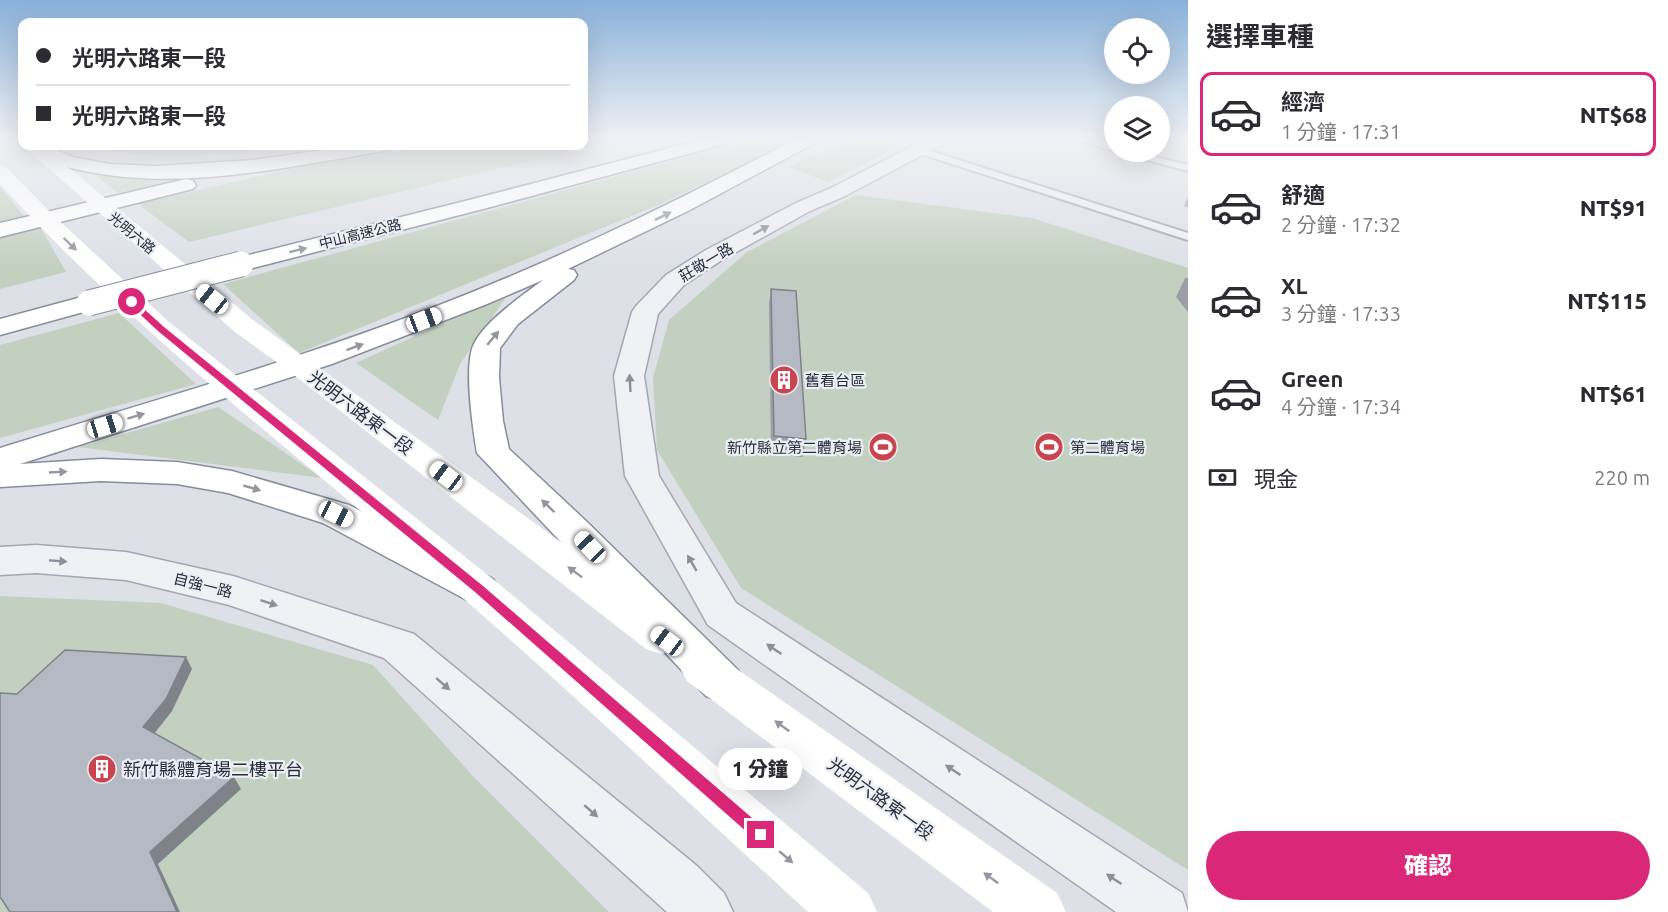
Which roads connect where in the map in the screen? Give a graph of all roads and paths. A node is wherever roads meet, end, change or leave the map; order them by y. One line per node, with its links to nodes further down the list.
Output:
1 (10, 183): 10 (main road)
2 (74, 183): 9 (main road, 光明六路)
3 (198, 183): 9 (main road)
4 (503, 183): 14 (main road, 中山高速公路)
5 (560, 183): 14 (main road, 中山高速公路, one-way to 5)
6 (727, 183): 13 (main road, one-way to 6)
7 (856, 183): 29 (street, 莊敬一路, one-way to 7)
8 (1034, 183): 12 (lane)
9 (99, 205): 10 (main road); 15 (main road, 光明六路)
10 (44, 219): 11 (main road); 16 (main road, one-way to 16)
11 (0, 230)
12 (1188, 237)
13 (610, 242): 19 (main road, one-way to 13); 25 (main road, one-way to 13)
14 (232, 257): 16 (main road, 中山高速公路, bridge)
15 (179, 272): 19 (main road, 光明六路東一段)
16 (93, 293): 17 (main road, 中山高速公路); 18 (main road, 中山高速公路); 20 (main road)
17 (0, 304)
18 (0, 327)
19 (299, 365): 20 (main road); 25 (main road, 光明六路東一段, one-way to 19)
20 (231, 387): 21 (main road, one-way to 20); 24 (main road)
21 (0, 459)
22 (0, 476): 24 (main road, one-way to 24)
23 (0, 561): 26 (street, 自強一路, one-way to 26)
24 (479, 589): 27 (main road, one-way to 27)
25 (722, 683): 28 (main road, 光明六路東一段, one-way to 25)
26 (705, 912)
27 (849, 912)
28 (1038, 912)
29 (1163, 912)

